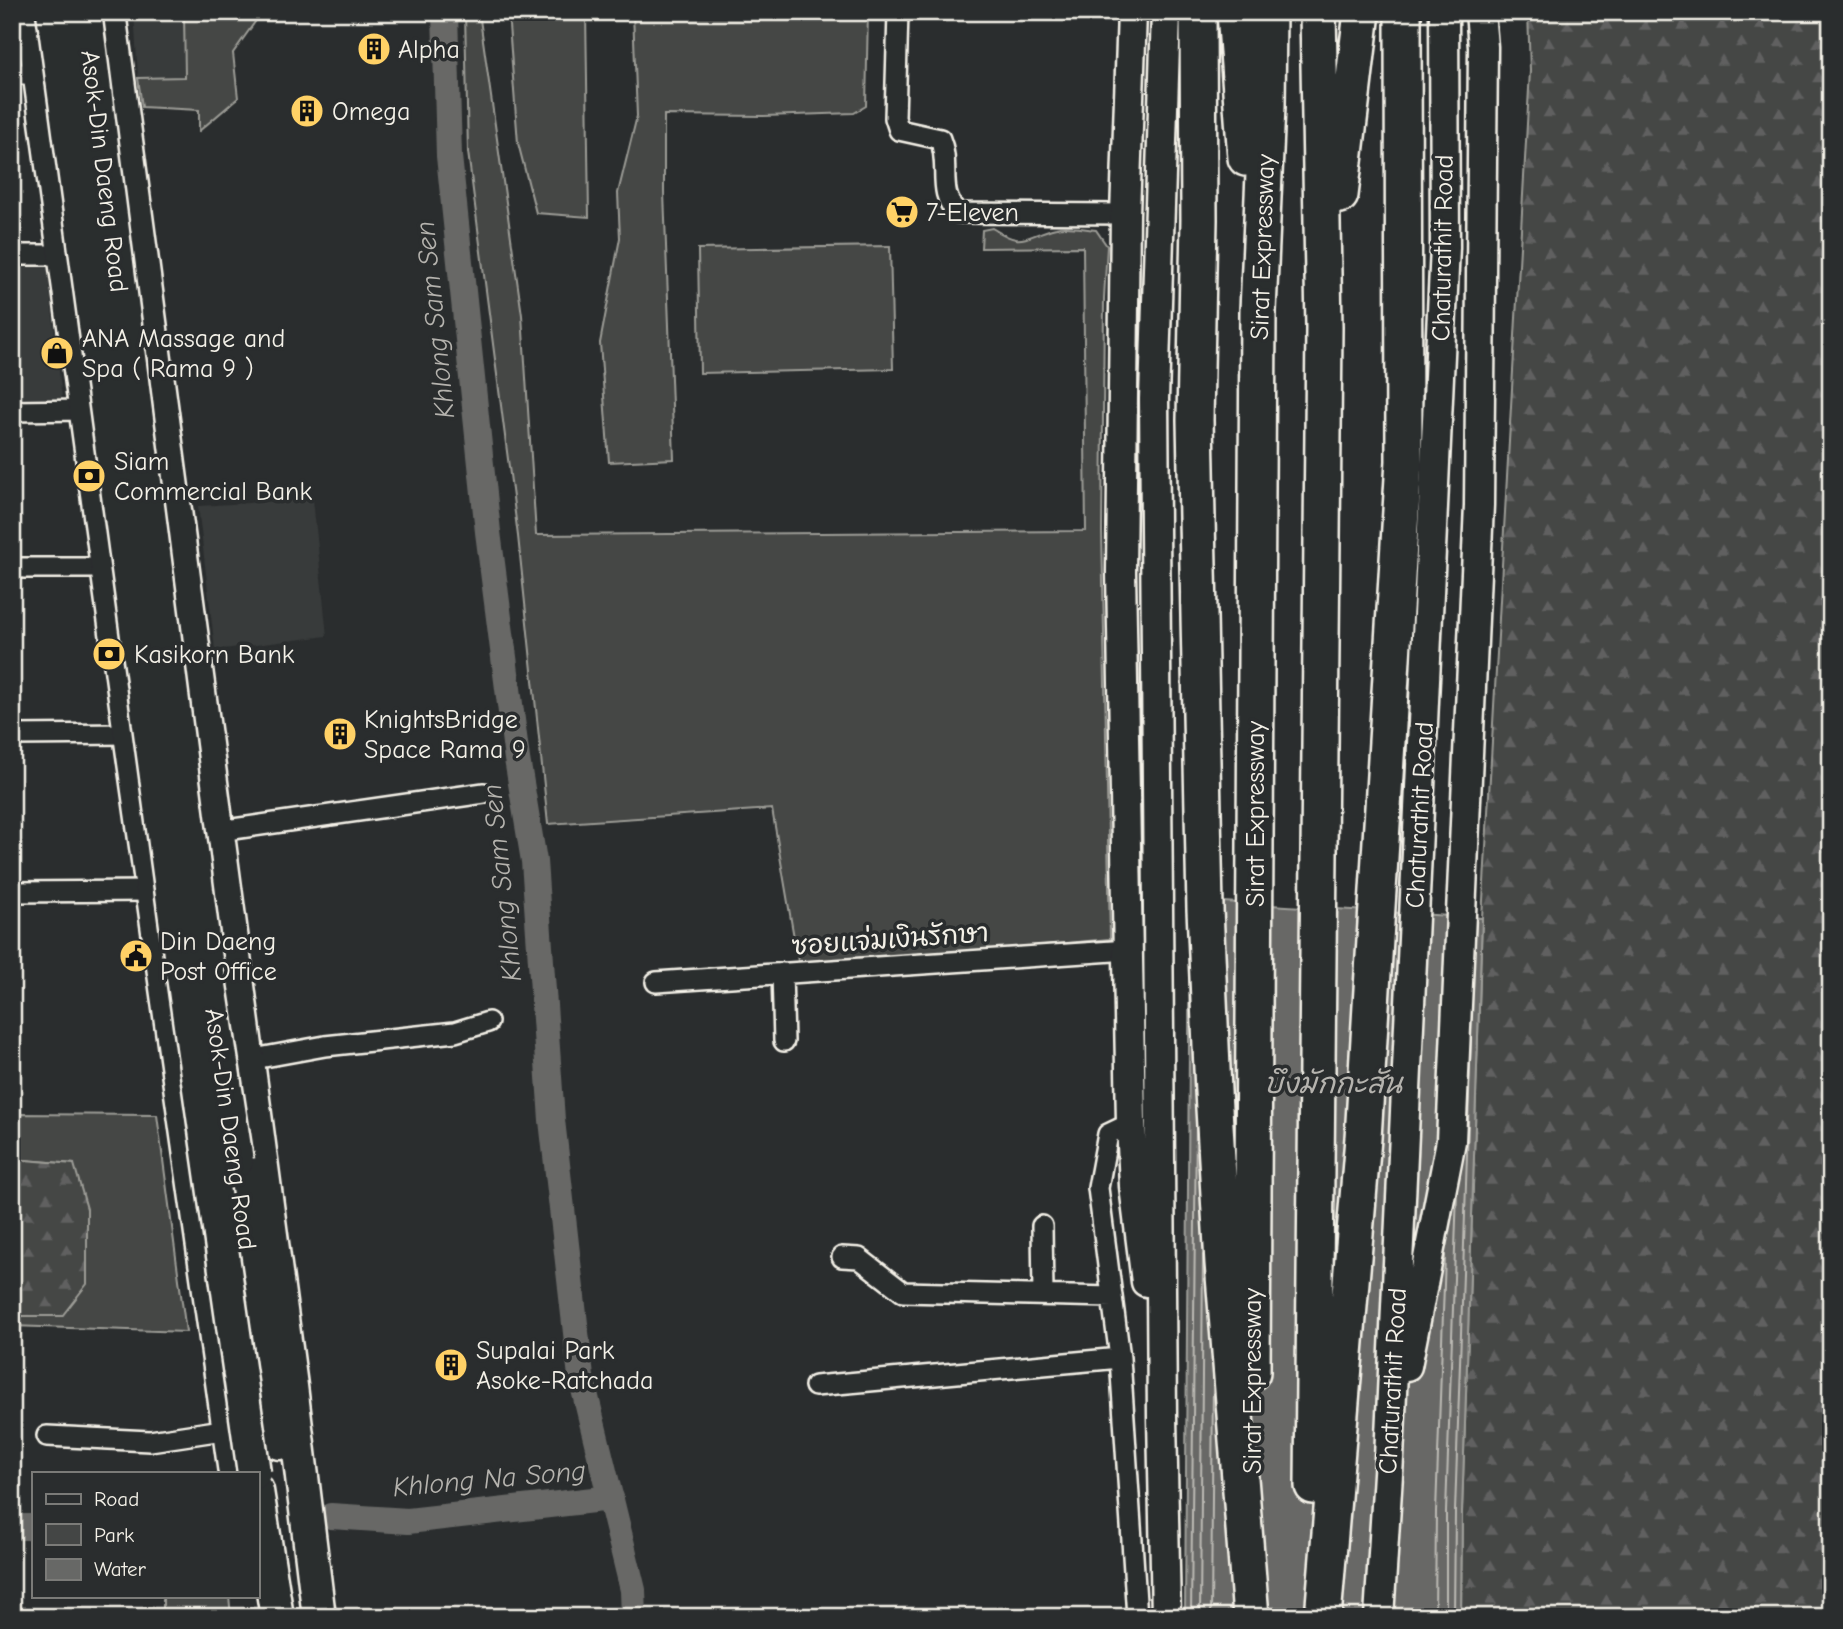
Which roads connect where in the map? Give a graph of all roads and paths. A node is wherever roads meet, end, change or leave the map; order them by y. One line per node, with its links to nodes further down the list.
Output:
1 (31, 12): 16 (main road, Asok-Din Daeng Road)
2 (53, 12): 54 (main road, Asok-Din Daeng Road, bridge)
3 (85, 12): 59 (main road, Asok-Din Daeng Road, bridge)
4 (109, 12): 22 (main road, Asok-Din Daeng Road)
5 (898, 12): 17 (street)
6 (1132, 12): 17 (main road)
7 (1166, 12): 49 (main road)
8 (1198, 12): 62 (highway)
9 (1234, 12): 20 (highway)
10 (1268, 12): 20 (highway, Sirat Expressway)
11 (1318, 12): 21 (highway)
12 (1362, 12): 21 (highway)
13 (1403, 12): 64 (highway)
14 (1444, 12): 52 (main road, Chaturathit Road)
15 (1480, 12): 52 (main road)
16 (26, 74): 19 (main road, Asok-Din Daeng Road)
17 (1125, 214): 36 (main road)
18 (12, 255): 19 (street)
19 (64, 255): 23 (main road, Asok-Din Daeng Road)
20 (1258, 311): 62 (highway, Sirat Expressway)
21 (1324, 327): 63 (highway)
22 (151, 338): 23 (main road); 26 (main road, Asok-Din Daeng Road)
23 (77, 346): 24 (main road, Asok-Din Daeng Road)
24 (85, 410): 25 (street); 27 (main road, Asok-Din Daeng Road)
25 (12, 411)
26 (173, 503): 27 (main road); 33 (main road, Asok-Din Daeng Road)
27 (100, 510): 29 (main road, Asok-Din Daeng Road)
28 (12, 568): 29 (street)
29 (107, 568): 30 (main road, Asok-Din Daeng Road)
30 (130, 734): 31 (street); 34 (main road, Asok-Din Daeng Road)
31 (12, 735)
32 (484, 793): 33 (street)
33 (219, 831): 41 (main road, Asok-Din Daeng Road)
34 (152, 891): 35 (street); 50 (main road, Asok-Din Daeng Road)
35 (12, 892)
36 (1128, 950): 37 (street, ซอยแจ่มเงินรักษา); 42 (main road)
37 (782, 973): 38 (street, ซอยแจ่มเงินรักษา); 40 (street)
38 (656, 982)
39 (488, 1022): 41 (street)
40 (784, 1041)
41 (248, 1060): 59 (main road, Asok-Din Daeng Road)
42 (1131, 1124): 46 (street); 49 (main road)
43 (1042, 1226): 45 (street)
44 (842, 1257): 45 (street)
45 (1043, 1294): 46 (street)
46 (1112, 1297): 47 (street)
47 (1120, 1358): 48 (street); 60 (street)
48 (815, 1386)
49 (1162, 1417): 61 (main road)
50 (229, 1429): 51 (street); 53 (main road, Asok-Din Daeng Road)
51 (47, 1436)
52 (1389, 1458): 65 (main road, Chaturathit Road)
53 (235, 1472)
54 (254, 1472)
55 (259, 1504): 58 (main road)
56 (253, 1598): 57 (main road)
57 (256, 1617)
58 (277, 1617)
59 (317, 1617)
60 (1137, 1617)
61 (1166, 1617)
62 (1251, 1617)
63 (1311, 1617)
64 (1323, 1617)
65 (1379, 1617)

